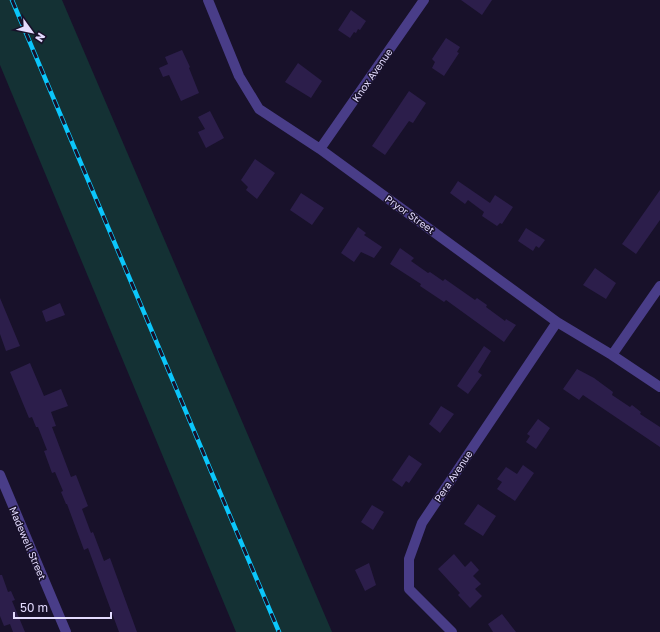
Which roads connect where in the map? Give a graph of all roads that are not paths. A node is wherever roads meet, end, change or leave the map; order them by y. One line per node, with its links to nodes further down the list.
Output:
1 (208, 0): 3 (street, Pryor Street)
2 (424, 0): 3 (street, Knox Avenue)
3 (320, 149): 5 (street, Pryor Street)
4 (660, 286): 6 (street)
5 (557, 322): 6 (street, Pryor Street); 10 (street, Pera Avenue)
6 (612, 355): 7 (street, Pryor Street)
7 (660, 387)
8 (0, 475): 9 (street, Madewell Street)
9 (66, 632)
10 (452, 632)

